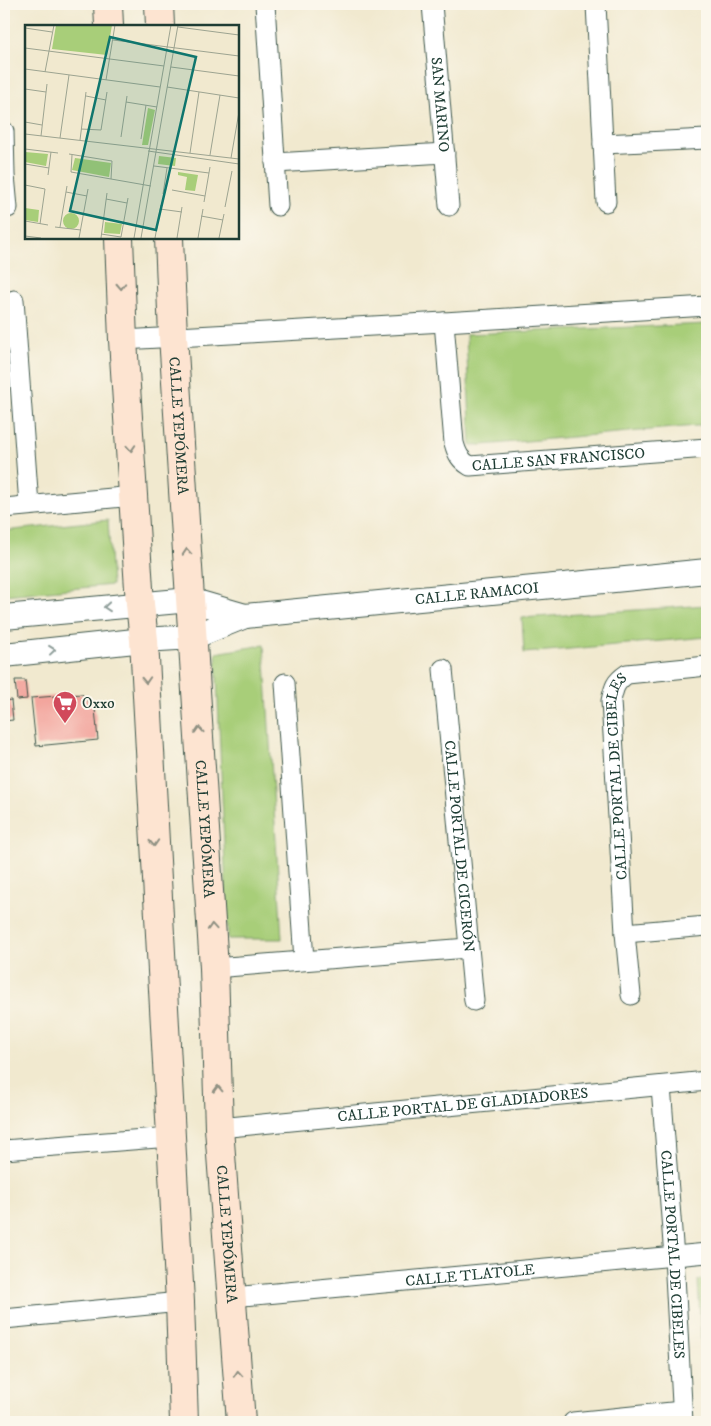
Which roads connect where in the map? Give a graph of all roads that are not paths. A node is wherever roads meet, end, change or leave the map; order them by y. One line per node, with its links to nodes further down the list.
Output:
1 (108, 4): 6 (main road)
2 (159, 4): 7 (main road)
3 (265, 4): 12 (street)
4 (432, 4): 11 (street, SAN MARINO)
5 (596, 4): 10 (street)
6 (109, 25)
7 (160, 25)
8 (4, 131): 13 (street)
9 (707, 139): 10 (street)
10 (603, 144): 14 (street)
11 (445, 153): 12 (street); 16 (street, SAN MARINO)
12 (275, 163): 15 (street)
13 (4, 175): 17 (street)
14 (606, 202)
15 (278, 206)
16 (450, 206)
17 (8, 208)
18 (119, 239): 24 (main road, one-way to 24)
19 (169, 239): 23 (main road, CALLE YEPÓMERA)
20 (14, 300): 27 (street)
21 (707, 306): 22 (street)
22 (444, 322): 23 (street); 25 (street, CALLE SAN FRANCISCO)
23 (173, 336): 24 (street); 30 (main road, CALLE YEPÓMERA, one-way to 23)
24 (124, 340): 26 (main road, one-way to 26)
25 (707, 448)
26 (134, 496): 27 (street); 31 (main road)
27 (29, 505): 28 (street)
28 (4, 508)
29 (707, 571): 32 (street, CALLE RAMACOI)
30 (190, 600): 31 (street, CALLE RAMACOI); 32 (street, CALLE RAMACOI); 34 (main road, CALLE YEPÓMERA)
31 (140, 604): 33 (street, CALLE RAMACOI, one-way to 33); 35 (main road)
32 (245, 616): 34 (street, CALLE RAMACOI)
33 (4, 617)
34 (193, 637): 35 (street, CALLE RAMACOI); 44 (main road, CALLE YEPÓMERA, one-way to 34)
35 (144, 640): 36 (street, CALLE RAMACOI, one-way to 35); 50 (main road, one-way to 50)
36 (4, 655)
37 (707, 666): 41 (street, CALLE PORTAL DE CIBELES)
38 (443, 669): 42 (street, CALLE PORTAL DE CICERÓN)
39 (285, 684): 43 (street)
40 (707, 926): 41 (street)
41 (625, 933): 45 (street, CALLE PORTAL DE CIBELES)
42 (468, 948): 43 (street, CALLE PORTAL DE CICERÓN); 46 (street)
43 (304, 960): 44 (street, CALLE PORTAL DE CICERÓN)
44 (214, 968): 49 (main road, CALLE YEPÓMERA, one-way to 44)
45 (631, 995)
46 (474, 1000)
47 (707, 1081): 48 (street, CALLE PORTAL DE GLADIADORES)
48 (661, 1086): 49 (street, CALLE PORTAL DE GLADIADORES); 53 (street, CALLE PORTAL DE CIBELES)
49 (219, 1128): 54 (main road, CALLE YEPÓMERA)
50 (170, 1137): 51 (street); 55 (main road)
51 (4, 1150)
52 (707, 1254): 53 (street, CALLE TLATOLE)
53 (674, 1257): 54 (street, CALLE TLATOLE); 57 (street, CALLE PORTAL DE CIBELES)
54 (233, 1297): 59 (main road, CALLE YEPÓMERA, one-way to 54)
55 (180, 1302): 56 (street); 58 (main road)
56 (4, 1319)
57 (683, 1417): 60 (street)
58 (184, 1422)
59 (241, 1422)
60 (573, 1422)

